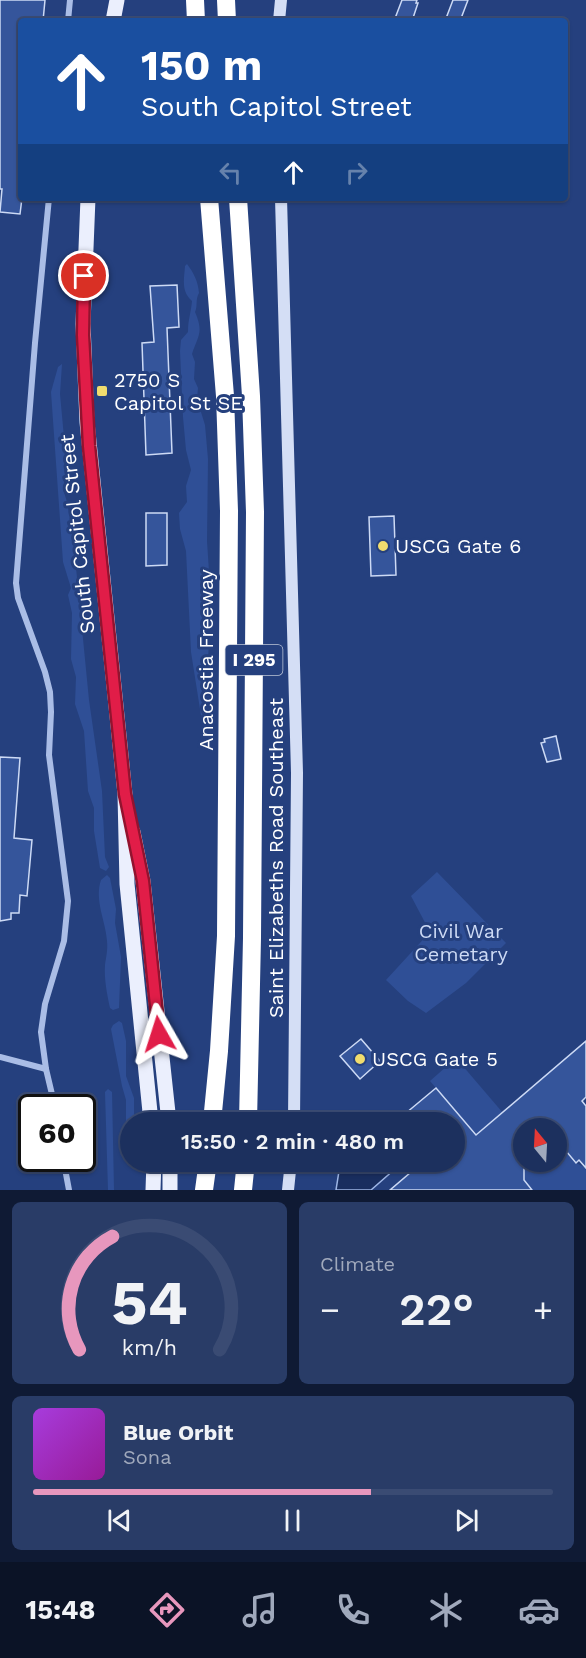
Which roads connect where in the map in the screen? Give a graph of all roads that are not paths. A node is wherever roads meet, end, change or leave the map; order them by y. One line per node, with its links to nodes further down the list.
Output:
1 (70, 0): 6 (street)
2 (117, 0): 7 (main road)
3 (195, 0): 8 (highway)
4 (226, 0): 9 (highway)
5 (281, 0): 10 (main road)
6 (68, 18)
7 (114, 18)
8 (196, 18)
9 (227, 18)
10 (279, 18)
11 (50, 201): 18 (street)
12 (88, 201): 16 (main road, South Capitol Street)
13 (209, 201): 22 (highway, Anacostia Freeway / I 295)
14 (238, 201): 23 (highway, I 295)
15 (280, 201): 24 (main road, Saint Elizabeths Road Southeast)
16 (125, 794): 20 (main road); 21 (main road)
17 (0, 1057): 18 (street)
18 (46, 1069): 19 (street)
19 (52, 1094)
20 (150, 1112)
21 (168, 1112)
22 (213, 1112)
23 (248, 1112)
24 (294, 1112)
25 (66, 1172): 31 (street)
26 (154, 1172): 32 (main road)
27 (170, 1172): 33 (main road)
28 (206, 1172): 34 (highway)
29 (245, 1172): 35 (highway)
30 (290, 1172): 36 (main road)
31 (69, 1190)
32 (153, 1190)
33 (170, 1190)
34 (204, 1190)
35 (243, 1190)
36 (288, 1190)

